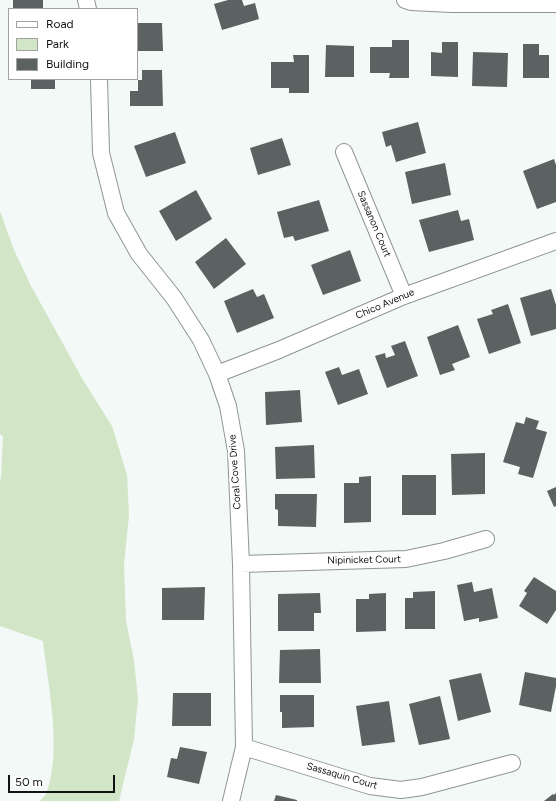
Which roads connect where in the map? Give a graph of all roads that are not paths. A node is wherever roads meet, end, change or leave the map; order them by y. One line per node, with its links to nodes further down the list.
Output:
1 (405, 0): 2 (street)
2 (556, 4)
3 (99, 80): 7 (street, Coral Cove Drive)
4 (344, 152): 6 (street, Sassanon Court)
5 (556, 241): 6 (street, Chico Avenue)
6 (404, 296): 7 (street, Chico Avenue)
7 (217, 374): 9 (street, Coral Cove Drive)
8 (486, 539): 9 (street, Nipinicket Court)
9 (241, 564): 10 (street, Coral Cove Drive)
10 (244, 747): 11 (street, Sassaquin Court); 12 (street, Coral Cove Drive)
11 (512, 763)
12 (231, 801)

